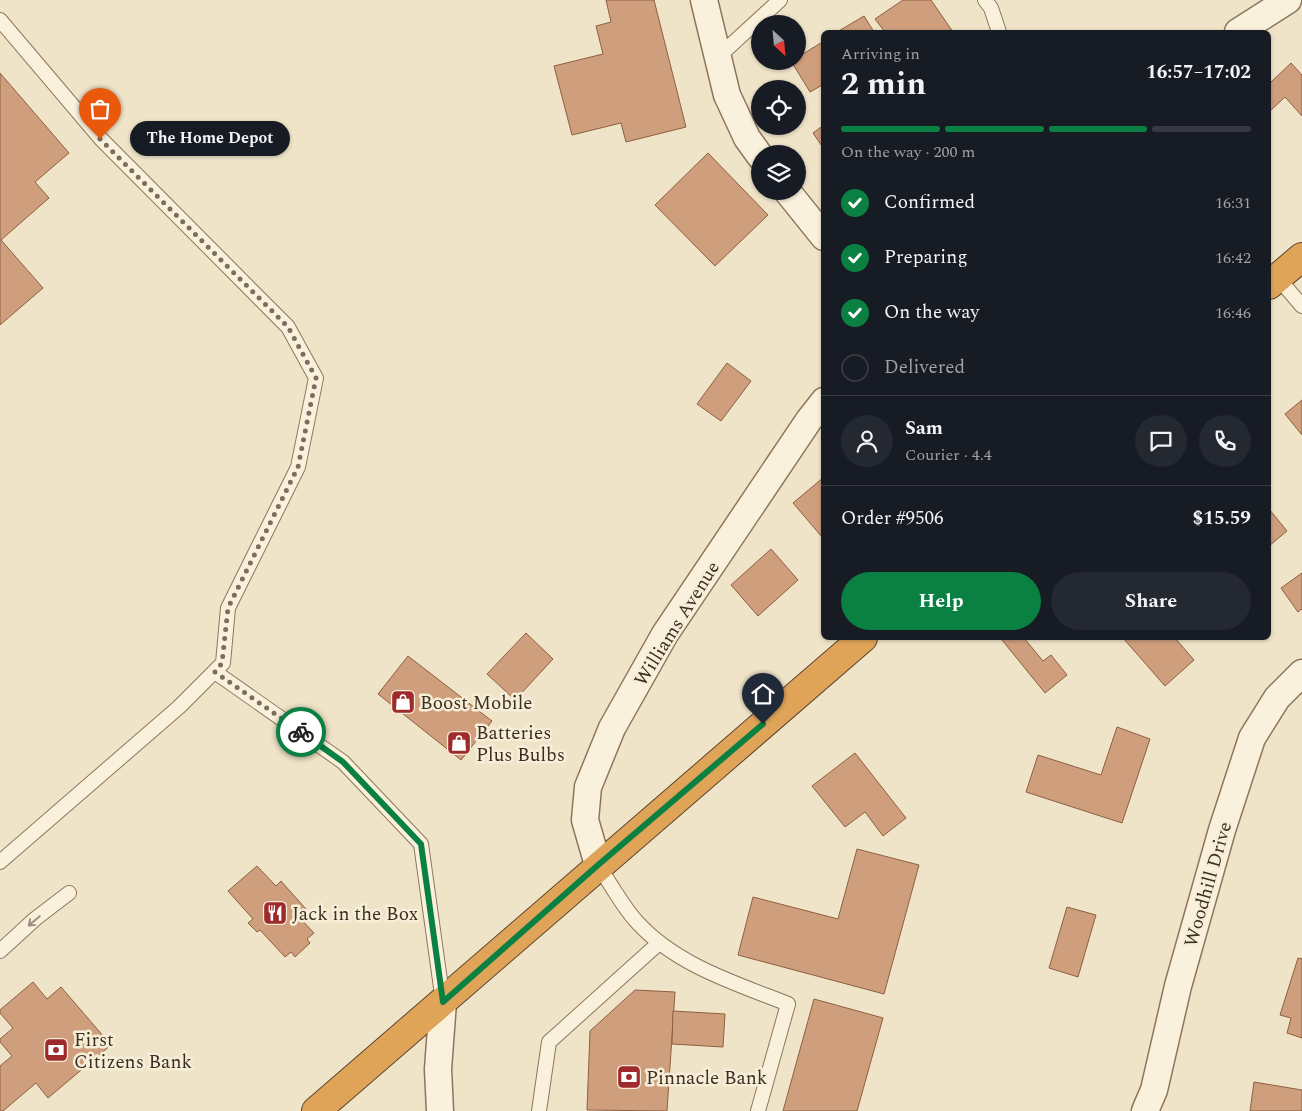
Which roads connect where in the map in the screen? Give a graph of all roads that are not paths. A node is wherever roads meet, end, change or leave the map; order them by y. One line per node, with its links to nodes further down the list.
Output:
1 (704, 0): 8 (street)
2 (780, 0): 8 (lane)
3 (985, 0): 6 (lane)
4 (1288, 0): 7 (street)
5 (0, 20): 17 (lane)
6 (998, 30)
7 (1241, 30)
8 (718, 57): 9 (street)
9 (752, 145)
10 (794, 200): 11 (street)
11 (821, 233)
12 (1302, 256): 13 (highway)
13 (1273, 281): 14 (lane)
14 (1302, 306)
15 (821, 405): 20 (street, Williams Avenue)
16 (861, 640): 20 (highway)
17 (215, 672): 19 (lane); 24 (lane)
18 (1302, 673): 29 (street, Woodhill Drive)
19 (0, 862)
20 (598, 865): 22 (lane); 24 (highway)
21 (69, 893): 23 (lane, one-way to 23)
22 (659, 943): 27 (lane); 28 (lane)
23 (0, 951)
24 (443, 1002): 25 (highway); 26 (street)
25 (316, 1111)
26 (440, 1111)
27 (539, 1111)
28 (758, 1111)
29 (1145, 1111)

